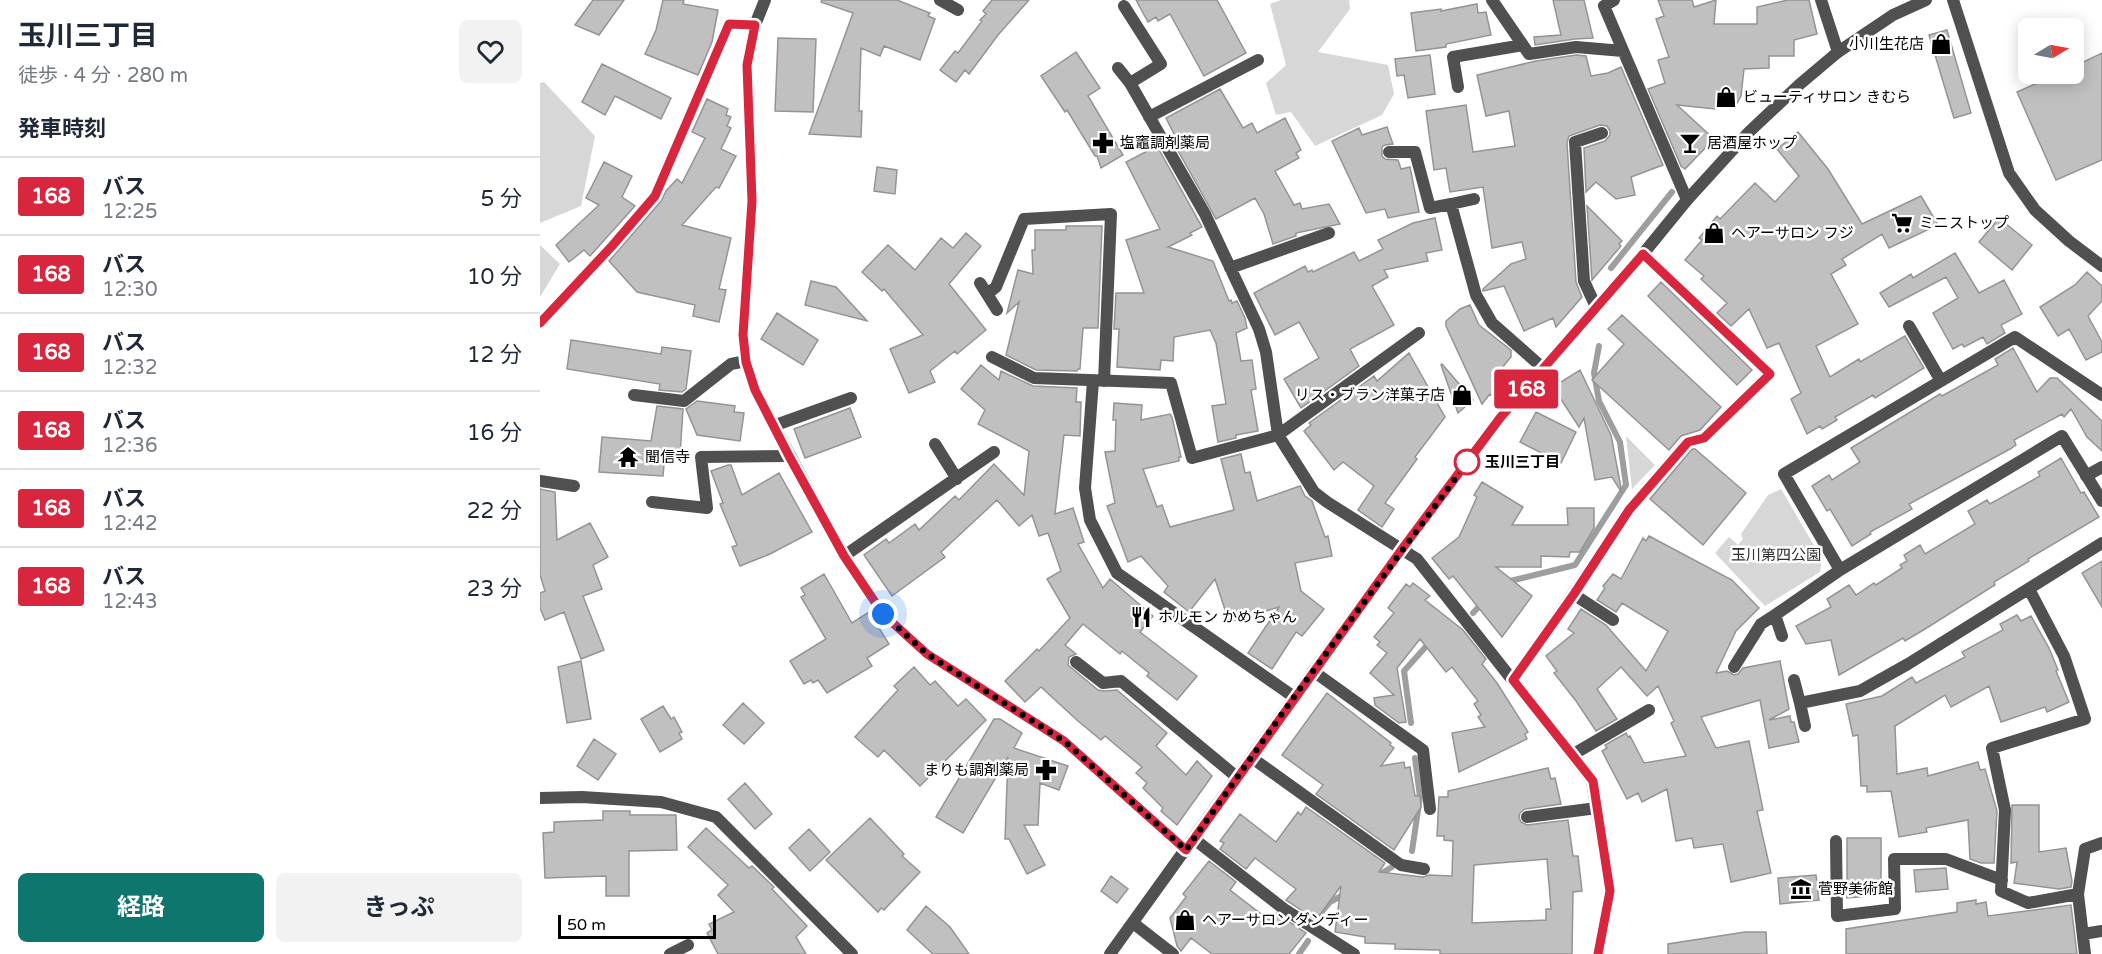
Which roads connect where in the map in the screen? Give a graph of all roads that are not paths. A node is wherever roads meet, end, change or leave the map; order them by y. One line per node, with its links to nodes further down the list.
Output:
1 (765, 0): 10 (street)
2 (940, 0): 9 (street)
3 (1492, 0): 11 (street)
4 (1614, 0): 12 (street)
5 (1821, 0): 13 (street)
6 (1926, 0): 13 (street)
7 (1953, 0): 26 (street)
8 (1124, 6): 16 (street)
9 (958, 10)
10 (755, 25): 30 (street); 34 (street)
11 (1523, 45): 12 (street); 17 (street)
12 (1623, 51): 22 (street)
13 (1838, 52): 22 (street)
14 (1258, 60): 18 (street)
15 (1118, 69): 16 (street)
16 (1130, 83): 18 (street)
17 (1458, 87)
18 (1149, 117): 27 (street)
19 (1602, 133): 28 (street)
20 (1389, 152): 23 (street)
21 (1474, 199): 23 (street)
22 (1687, 200): 25 (street)
23 (1451, 204): 35 (street)
24 (1329, 233): 27 (street)
25 (1643, 254): 28 (street); 58 (street)
26 (2102, 266)
27 (1230, 268): 42 (street)
28 (1596, 307): 35 (street)
29 (998, 310): 36 (street)
30 (540, 323)
31 (1909, 326): 37 (street)
32 (1419, 333): 42 (street)
33 (992, 357): 36 (street)
34 (746, 362): 38 (street); 41 (street)
35 (1544, 369): 54 (street)
36 (1098, 381): 42 (street); 67 (street)
37 (1941, 381): 39 (street); 56 (street)
38 (634, 395)
39 (2102, 395)
40 (851, 398): 41 (street)
41 (773, 426): 45 (street)
42 (1278, 435): 54 (street)
43 (935, 444): 48 (street)
44 (994, 452): 48 (street)
45 (789, 456): 52 (street); 55 (street)
46 (2102, 467): 47 (street)
47 (2086, 476): 51 (street); 56 (street)
48 (957, 478): 55 (street)
49 (540, 481): 50 (street)
50 (574, 486)
51 (2102, 501)
52 (652, 502)
53 (2102, 543): 57 (street)
54 (1402, 549): 64 (street); 65 (street)
55 (844, 556): 81 (street)
56 (1840, 570): 59 (street)
57 (2029, 589): 68 (street); 83 (street)
58 (1574, 594): 60 (street); 65 (street)
59 (1775, 615): 61 (street); 63 (street)
60 (1613, 620)
61 (1782, 636)
62 (1076, 662): 73 (street)
63 (1734, 667)
64 (1313, 671): 67 (street); 76 (street)
65 (1513, 680): 71 (street)
66 (1794, 680): 68 (street)
67 (1294, 697): 72 (street)
68 (1800, 703): 70 (street)
69 (1649, 710): 71 (street)
70 (1805, 726)
71 (1572, 755): 75 (street)
72 (1252, 758): 73 (street); 82 (street)
73 (1238, 778): 78 (street)
74 (540, 798): 90 (street)
75 (1597, 808): 77 (street); 94 (street)
76 (1430, 809)
77 (1527, 817)
78 (1194, 839): 81 (street); 93 (street)
79 (1836, 841): 83 (street)
80 (2102, 843): 84 (street)
81 (1186, 850): 85 (street)
82 (1424, 870)
83 (2002, 880): 84 (street)
84 (2078, 894): 87 (street)
85 (1133, 923): 91 (street); 92 (street)
86 (2102, 932): 87 (street)
87 (2083, 934): 95 (street)
88 (688, 945): 89 (street)
89 (670, 954)
90 (852, 954)
91 (1110, 954)
92 (1173, 954)
93 (1354, 954)
94 (1598, 954)
95 (2085, 954)

